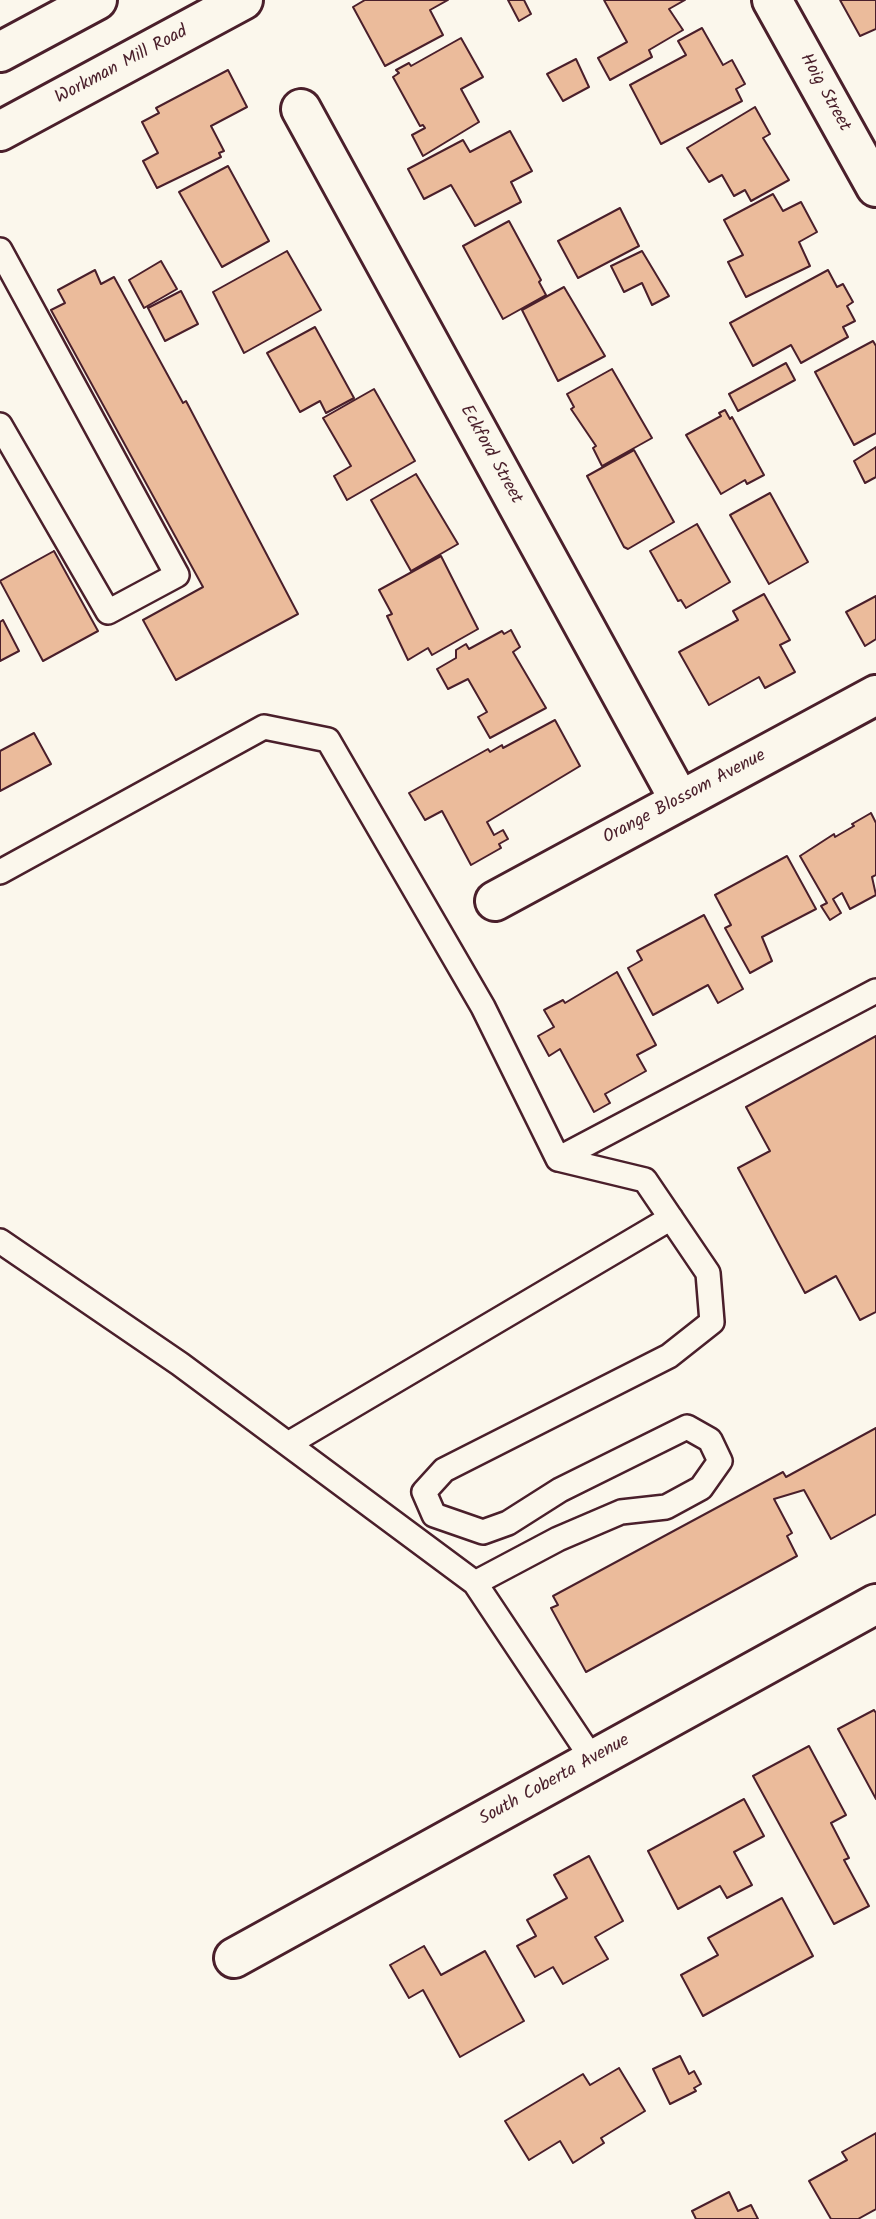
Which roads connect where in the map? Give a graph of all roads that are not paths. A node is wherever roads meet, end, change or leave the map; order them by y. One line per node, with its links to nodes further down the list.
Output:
1 (97, 0): 4 (street)
2 (243, 0): 6 (street, Workman Mill Road)
3 (772, 0): 7 (street, Hoig Street)
4 (0, 52)
5 (301, 108): 11 (street, Eckford Street)
6 (0, 131)
7 (876, 187)
8 (0, 250): 9 (lane)
9 (0, 425)
10 (876, 695): 11 (street, Orange Blossom Avenue)
11 (680, 801): 13 (street, Orange Blossom Avenue)
12 (0, 872): 15 (lane)
13 (495, 901)
14 (876, 991): 15 (lane)
15 (558, 1159): 16 (lane)
16 (671, 1218): 18 (lane); 19 (lane)
17 (0, 1241): 18 (lane)
18 (288, 1444): 19 (lane)
19 (475, 1583): 21 (lane)
20 (876, 1604): 21 (street, South Coberta Avenue)
21 (593, 1760): 22 (street, South Coberta Avenue)
22 (234, 1958)

